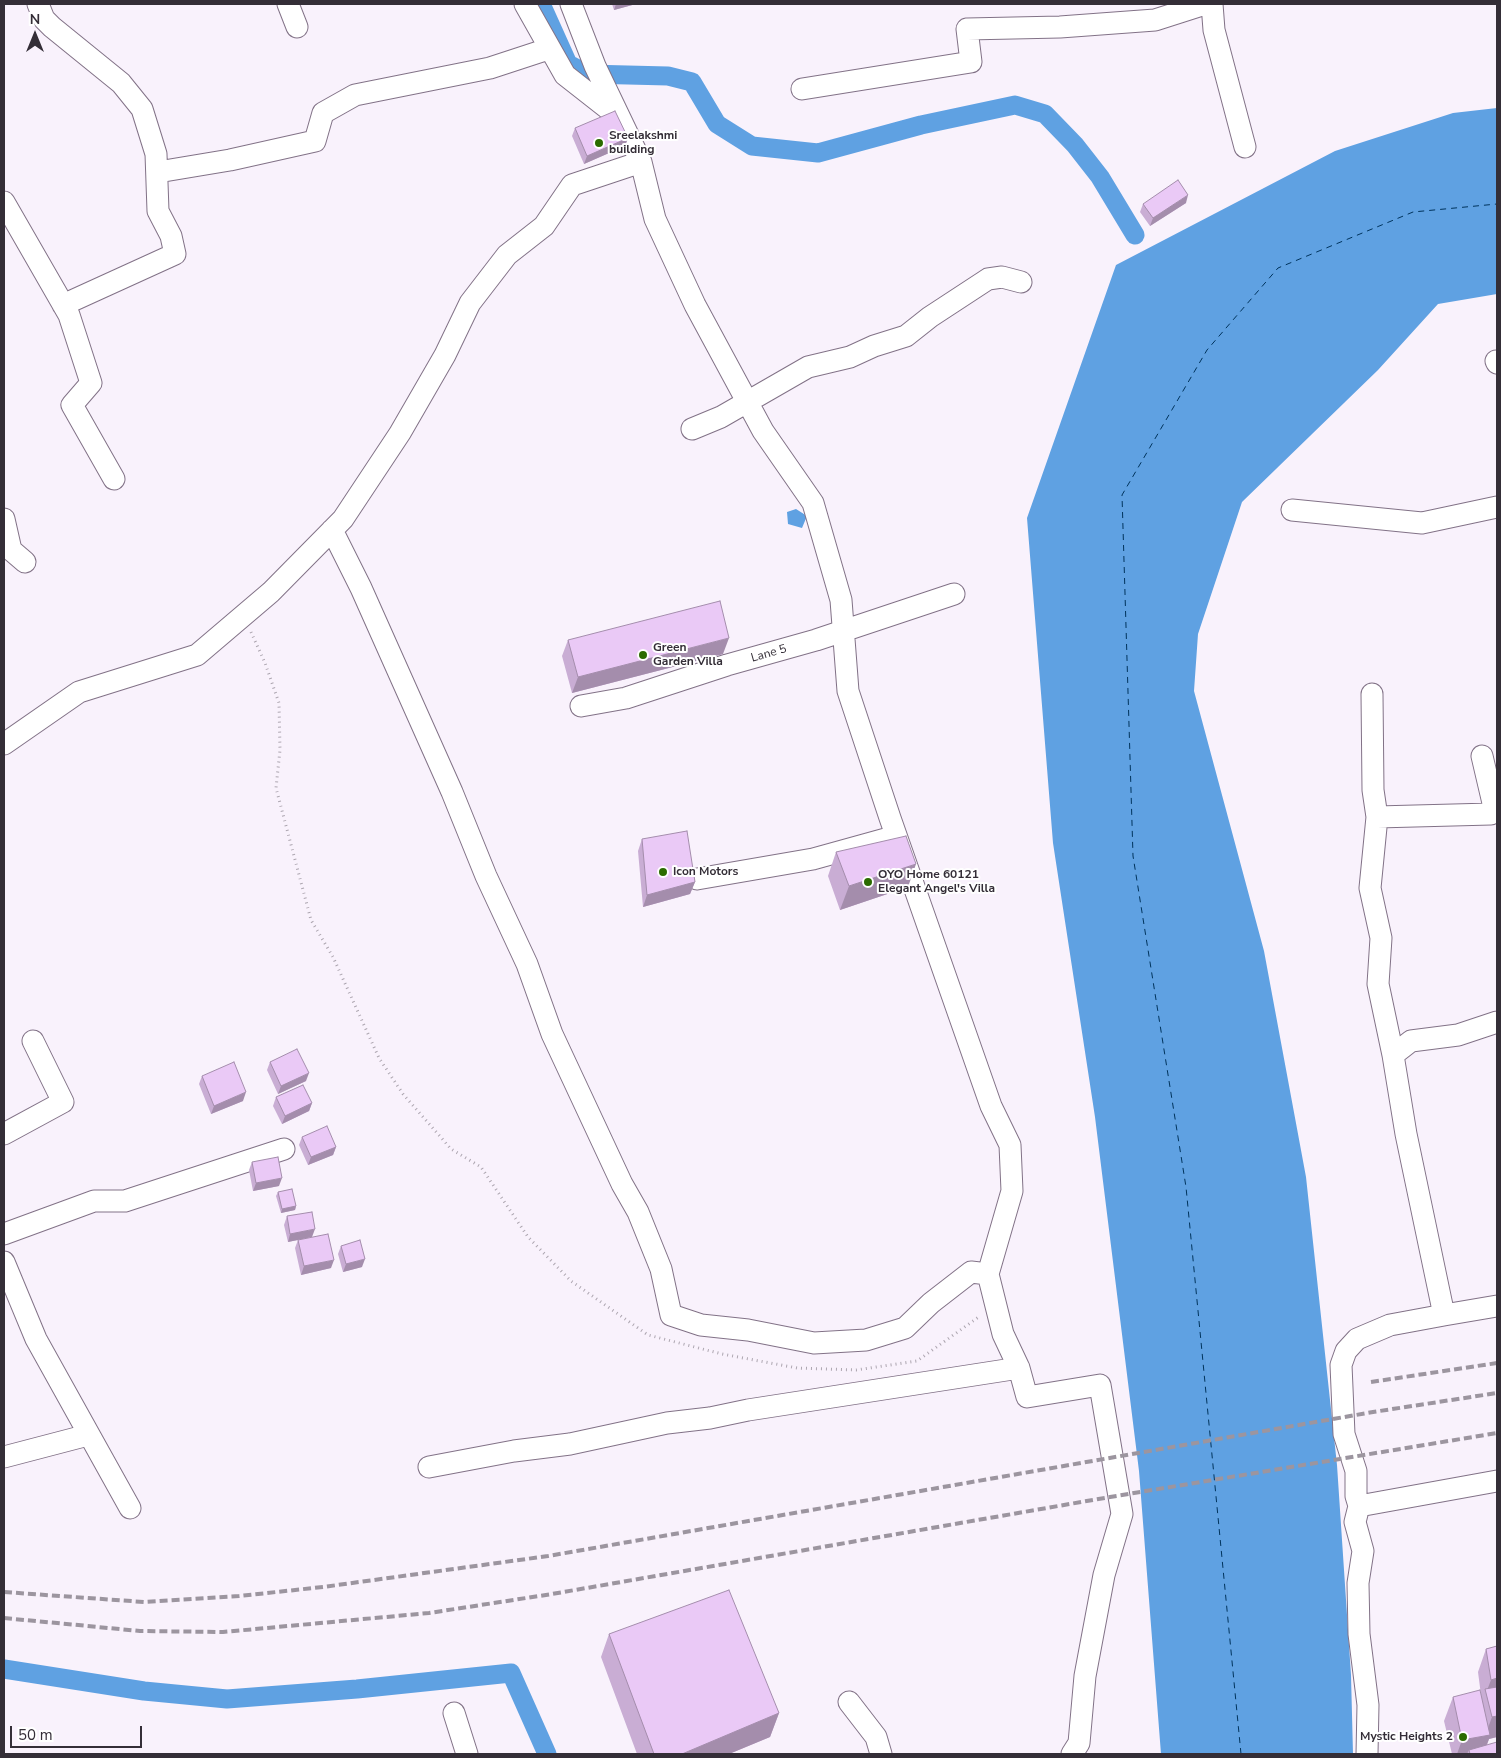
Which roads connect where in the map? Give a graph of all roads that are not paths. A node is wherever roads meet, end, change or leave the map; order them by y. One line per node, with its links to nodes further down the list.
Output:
1 (38, 4): 13 (street)
2 (288, 4): 7 (street)
3 (525, 4): 8 (street)
4 (571, 4): 10 (street)
5 (1205, 4): 9 (street)
6 (1212, 4): 11 (street)
7 (297, 27)
8 (548, 49): 10 (street); 13 (street)
9 (802, 89)
10 (620, 118): 12 (street)
11 (1245, 147)
12 (642, 162): 17 (street); 23 (street)
13 (158, 172): 16 (street)
14 (4, 202): 16 (street)
15 (1021, 282): 17 (street)
16 (63, 305): 19 (street)
17 (748, 402): 18 (street); 26 (street)
18 (692, 429)
19 (114, 479)
20 (1497, 507): 21 (street)
21 (1292, 510)
22 (4, 519): 24 (street)
23 (332, 530): 29 (street); 41 (street)
24 (25, 562)
25 (954, 594): 26 (street, Lane 5)
26 (844, 630): 28 (street, Lane 5); 32 (street)
27 (1372, 694): 31 (street)
28 (582, 706)
29 (4, 744)
30 (1482, 756): 31 (street)
31 (1377, 817): 36 (street)
32 (896, 836): 33 (street); 41 (street)
33 (696, 879)
34 (1497, 1022): 36 (street)
35 (33, 1041): 37 (street)
36 (1393, 1055): 43 (street)
37 (4, 1134)
38 (284, 1149): 39 (street)
39 (4, 1234)
40 (4, 1262): 45 (street)
41 (988, 1274): 44 (street)
42 (1497, 1306): 43 (street)
43 (1444, 1315): 49 (street)
44 (1019, 1368): 47 (street); 55 (street)
45 (88, 1435): 46 (street); 50 (street)
46 (4, 1458)
47 (429, 1467)
48 (1497, 1481): 49 (street)
49 (1359, 1506): 56 (street)
50 (130, 1508)
51 (849, 1702): 54 (street)
52 (454, 1713): 53 (street)
53 (467, 1754)
54 (881, 1754)
55 (1072, 1754)
56 (1367, 1754)

